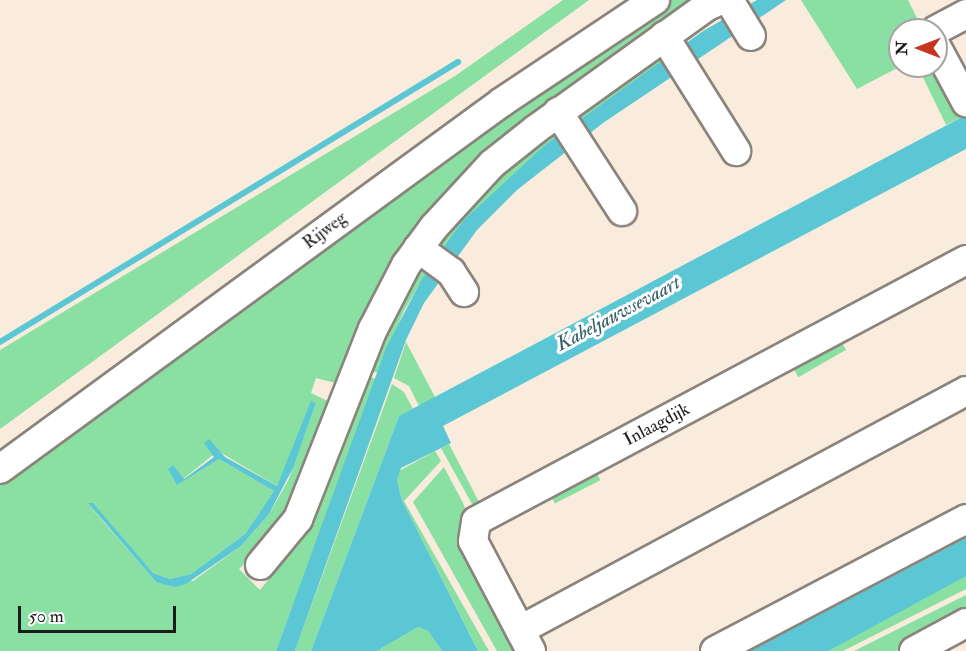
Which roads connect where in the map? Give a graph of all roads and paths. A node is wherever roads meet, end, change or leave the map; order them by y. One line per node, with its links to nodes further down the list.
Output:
1 (655, 0): 13 (street, Rijweg)
2 (966, 14): 4 (street)
3 (736, 15): 5 (street)
4 (948, 24)
5 (675, 53): 8 (street); 9 (street)
6 (948, 68): 7 (street)
7 (966, 102)
8 (568, 128): 10 (street); 15 (street)
9 (736, 151)
10 (622, 211)
11 (966, 260): 17 (street, Inlaagdijk)
12 (966, 391): 17 (street)
13 (0, 469)
14 (966, 519): 18 (street)
15 (260, 565)
16 (966, 623): 19 (street)
17 (525, 641)
18 (715, 651)
19 (914, 651)

